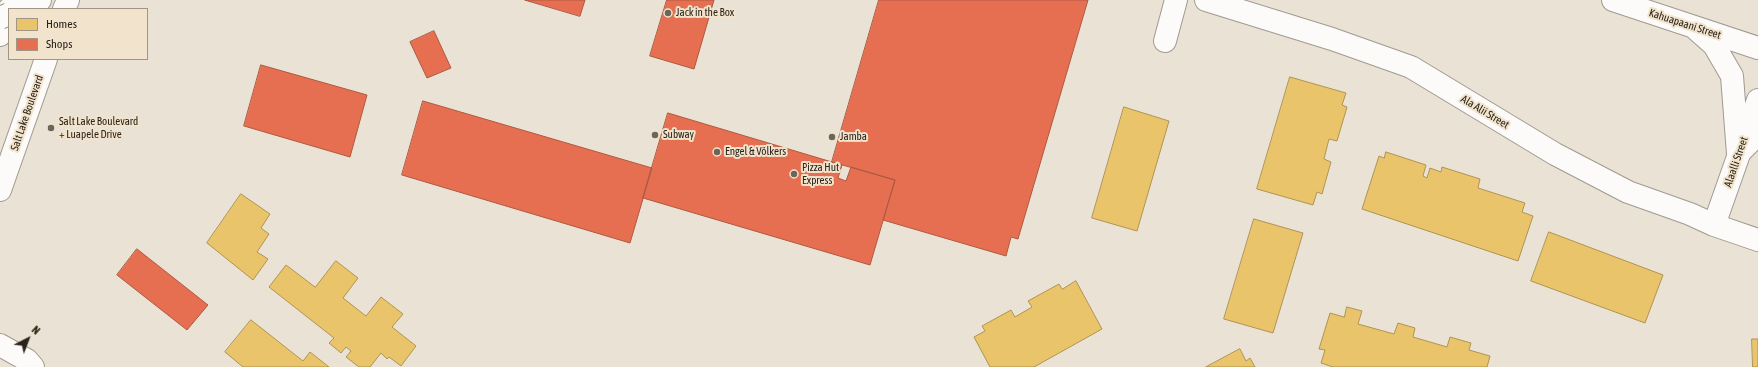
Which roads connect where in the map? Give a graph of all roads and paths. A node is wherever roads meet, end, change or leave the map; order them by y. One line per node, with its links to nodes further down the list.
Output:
1 (40, 0): 5 (main road)
2 (1176, 0): 9 (main road)
3 (1206, 0): 16 (main road, Ala Alii Street)
4 (1613, 0): 7 (main road, Kahuapaani Street)
5 (22, 8)
6 (8, 12): 8 (main road)
7 (1695, 28): 10 (main road, Kahuapaani Street); 14 (main road)
8 (0, 35)
9 (1165, 41)
10 (1758, 48)
11 (46, 60): 15 (main road, Salt Lake Boulevard)
12 (1758, 100): 14 (main road, Alaalli Street)
13 (1758, 134): 14 (main road)
14 (1738, 154): 16 (main road, Alaalli Street)
15 (0, 190)
16 (1714, 225): 17 (main road, Ala Alii Street)
17 (1758, 240)
18 (0, 344): 19 (main road)
19 (33, 367)

